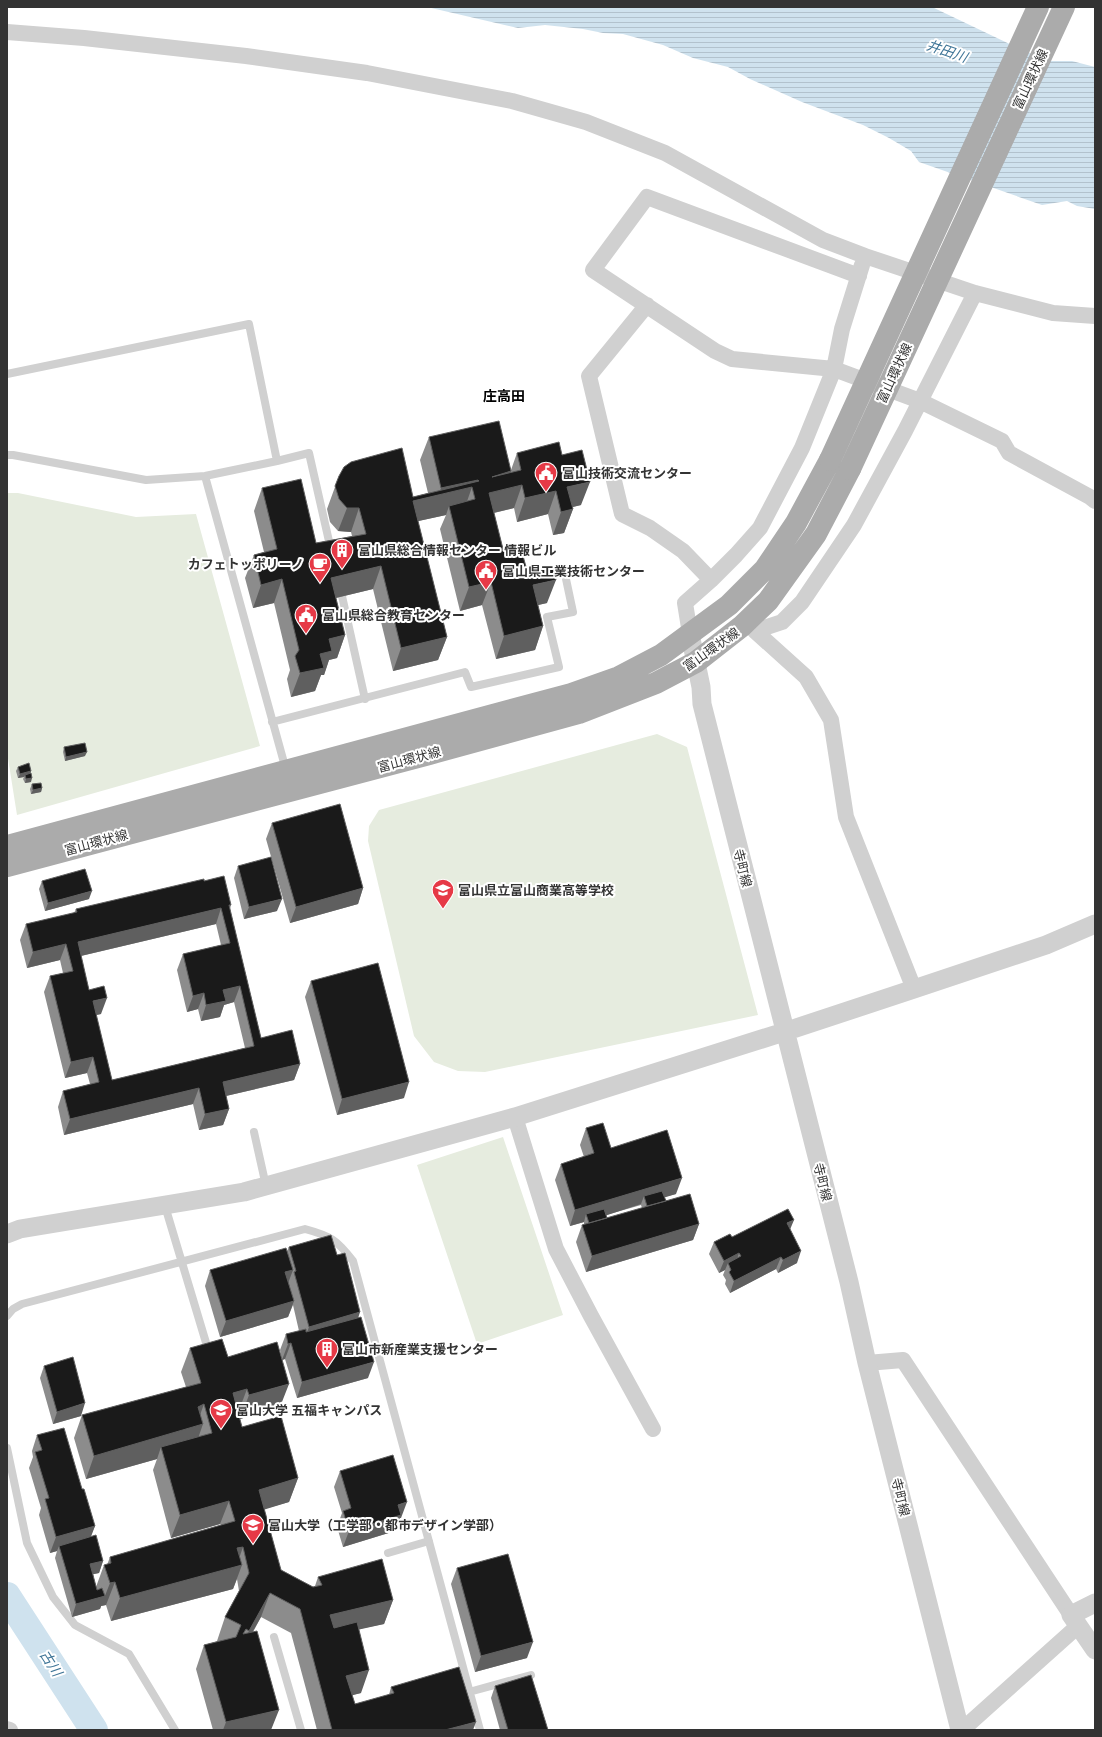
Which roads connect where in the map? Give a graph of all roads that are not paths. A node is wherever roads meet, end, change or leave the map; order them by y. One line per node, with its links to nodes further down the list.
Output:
1 (1038, 7): 20 (main road, 富山環状線, bridge)
2 (1064, 7): 21 (main road, 富山環状線, bridge)
3 (7, 32): 4 (street)
4 (865, 256): 5 (street); 6 (street)
5 (859, 276): 7 (street); 9 (street)
6 (975, 293): 8 (street); 11 (street)
7 (647, 306): 9 (street); 19 (street)
8 (1095, 316)
9 (834, 369): 11 (street); 19 (street)
10 (7, 374): 13 (lane)
11 (920, 401): 15 (street); 28 (street)
12 (7, 455): 14 (lane)
13 (277, 462): 14 (lane); 16 (lane)
14 (205, 476): 23 (lane)
15 (1095, 501)
16 (334, 560)
17 (337, 576): 22 (lane)
18 (566, 579): 22 (lane)
19 (711, 580): 20 (street)
20 (690, 634): 21 (street, 寺町線); 24 (main road, 富山環状線)
21 (696, 662): 26 (main road, 富山環状線); 29 (street, 寺町線)
22 (365, 699): 23 (lane)
23 (272, 722): 24 (lane)
24 (286, 771): 25 (main road, 富山環状線)
25 (7, 846)
26 (7, 866)
27 (1095, 924): 28 (street)
28 (914, 989): 29 (street)
29 (784, 1032): 30 (street); 38 (street, 寺町線)
30 (515, 1117): 32 (street); 39 (street)
31 (254, 1132): 32 (lane)
32 (266, 1186): 33 (street)
33 (165, 1206): 34 (street); 35 (lane)
34 (7, 1234)
35 (182, 1262): 36 (lane); 37 (lane); 41 (lane)
36 (7, 1316)
37 (208, 1346)
38 (867, 1363): 44 (street); 54 (street, 寺町線)
39 (653, 1428)
40 (7, 1448): 51 (lane)
41 (429, 1541): 42 (lane); 48 (lane)
42 (388, 1553)
43 (1095, 1603): 44 (street)
44 (1075, 1620): 46 (street); 54 (street)
45 (274, 1637): 52 (lane)
46 (1095, 1650)
47 (532, 1675): 48 (lane)
48 (469, 1692): 53 (lane)
49 (7, 1729): 50 (street)
50 (10, 1730)
51 (175, 1730)
52 (300, 1730)
53 (480, 1730)
54 (961, 1730)

